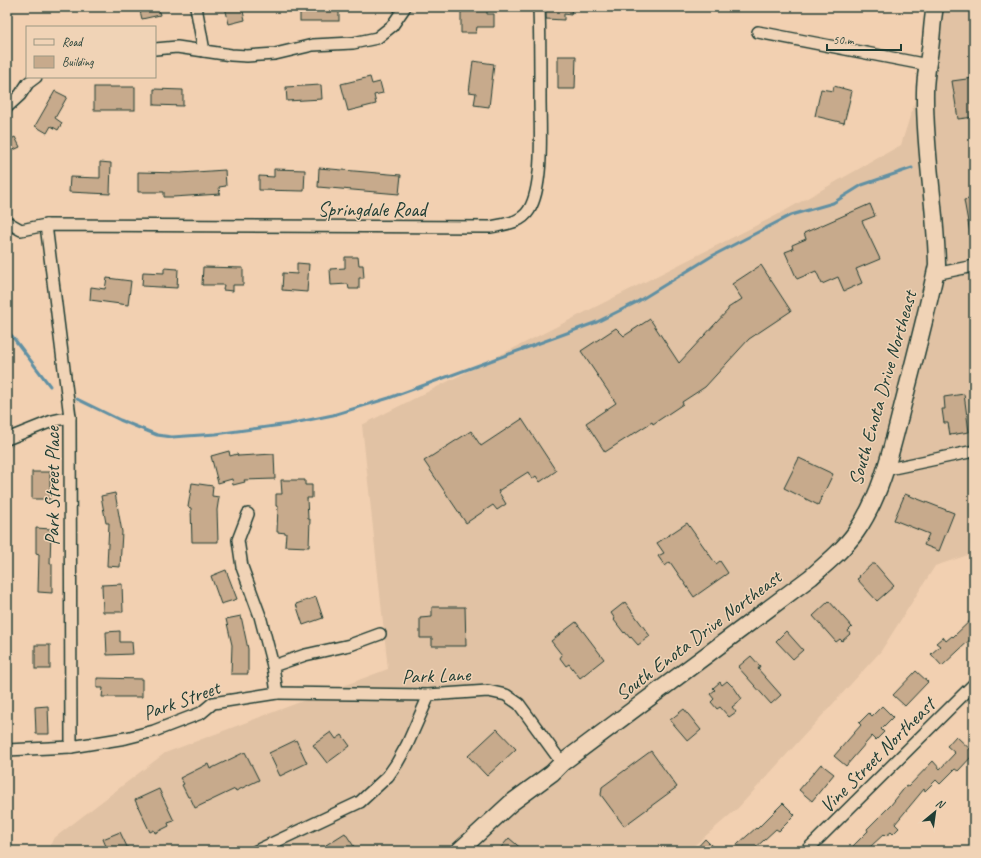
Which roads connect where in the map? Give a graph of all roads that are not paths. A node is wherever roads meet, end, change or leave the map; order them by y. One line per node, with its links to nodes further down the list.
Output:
1 (196, 7): 7 (street)
2 (405, 7): 7 (street)
3 (539, 7): 12 (street, Springdale Road)
4 (935, 7): 8 (main road, South Enota Drive Northeast)
5 (758, 32): 8 (street)
6 (156, 50): 7 (street)
7 (204, 50)
8 (928, 65): 14 (main road, South Enota Drive Northeast)
9 (35, 78): 10 (street)
10 (7, 107)
11 (7, 222): 12 (street, Springdale Road)
12 (46, 225): 15 (street, Park Street Place)
13 (974, 266): 14 (street)
14 (935, 274): 18 (main road, South Enota Drive Northeast)
15 (70, 417): 16 (street); 25 (street, Park Street Place)
16 (7, 439)
17 (974, 451): 18 (street)
18 (884, 470): 27 (main road, South Enota Drive Northeast)
19 (248, 514): 21 (street)
20 (380, 634): 21 (street)
21 (273, 666): 23 (street)
22 (974, 684): 30 (street, Vine Street Northeast)
23 (277, 693): 24 (street, Park Lane); 25 (street, Park Street)
24 (428, 695): 27 (street, Park Lane); 28 (street)
25 (71, 747): 26 (street, Park Street)
26 (7, 750)
27 (562, 763): 29 (main road, South Enota Drive Northeast)
28 (256, 851)
29 (459, 851)
30 (806, 851)

